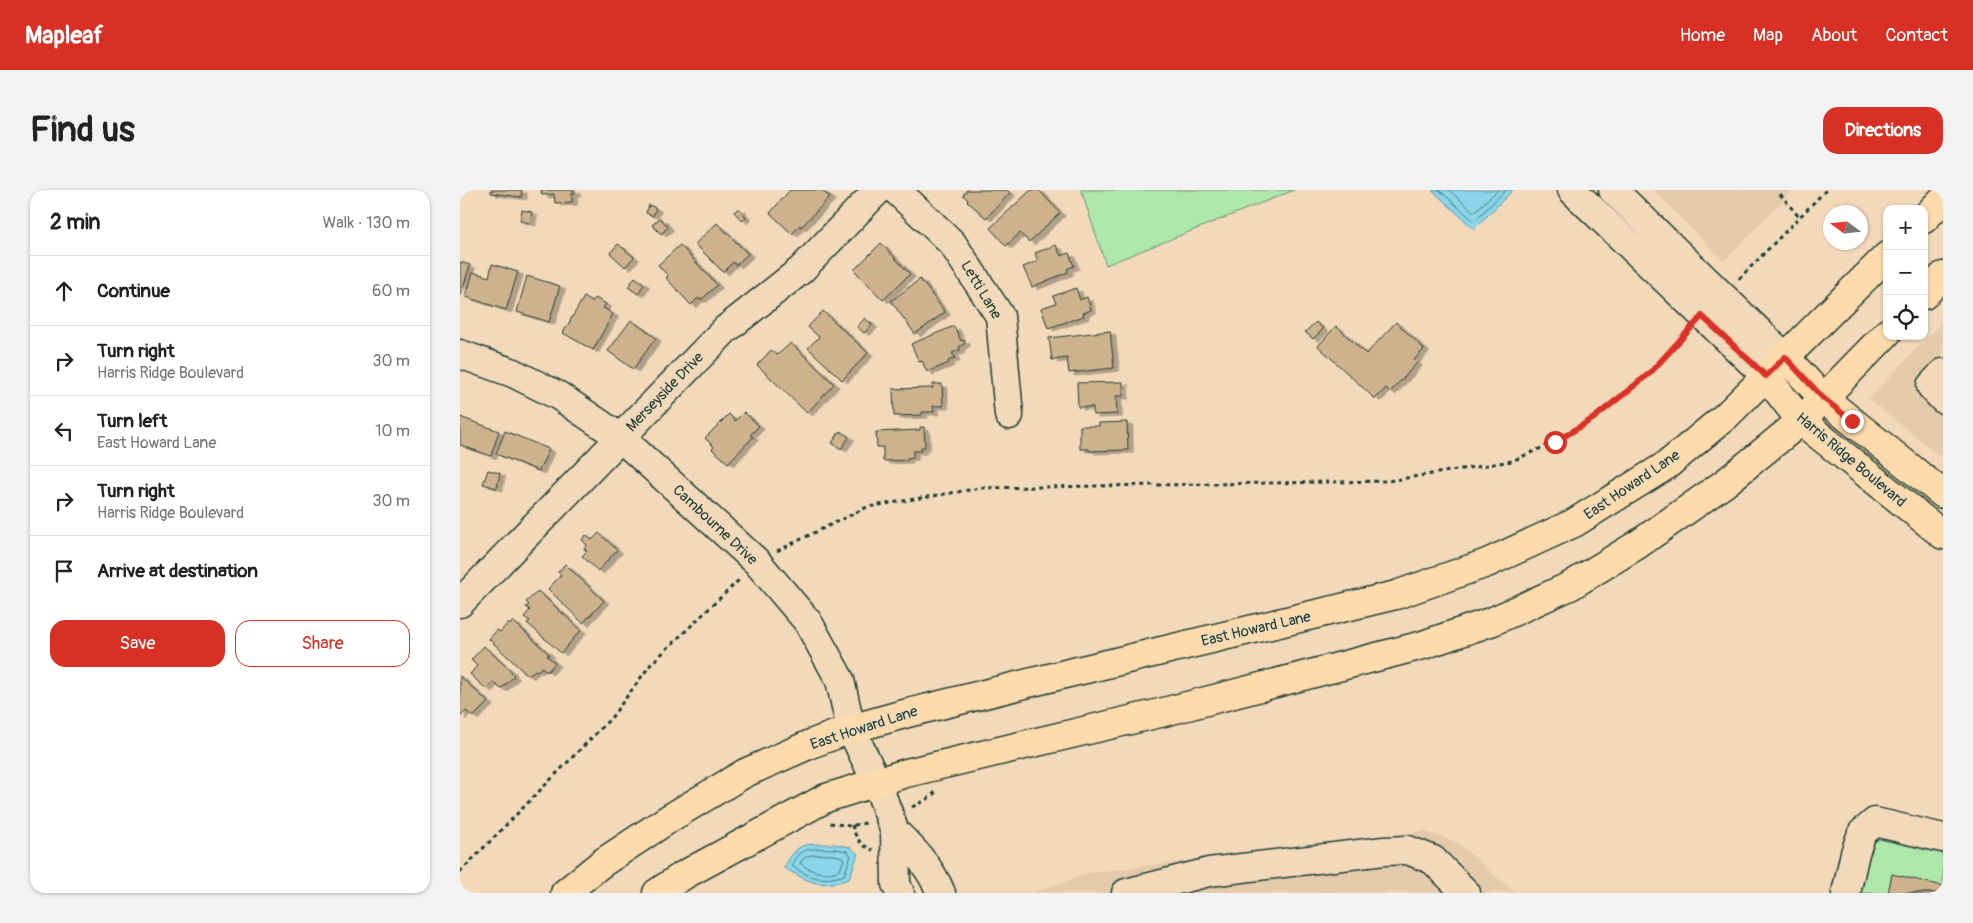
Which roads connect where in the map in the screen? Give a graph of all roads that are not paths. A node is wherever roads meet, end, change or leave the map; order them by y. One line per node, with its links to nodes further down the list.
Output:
1 (878, 190): 19 (street, Merseyside Drive)
2 (896, 190): 17 (street, Letti Lane)
3 (1572, 190): 14 (street, Harris Ridge Boulevard)
4 (1613, 190): 12 (street, Harris Ridge Boulevard)
5 (1943, 199): 6 (main road)
6 (1928, 215)
7 (1883, 260): 12 (main road, East Howard Lane)
8 (1943, 276): 9 (main road)
9 (1928, 291)
10 (1883, 338): 15 (main road)
11 (460, 354): 19 (street, Cambourne Drive)
12 (1785, 357): 14 (main road, East Howard Lane); 15 (main road, Harris Ridge Boulevard)
13 (1943, 373): 16 (street)
14 (1766, 376): 18 (main road, Harris Ridge Boulevard); 23 (main road, East Howard Lane)
15 (1823, 398): 18 (main road); 20 (main road, Harris Ridge Boulevard)
16 (1943, 399)
17 (1009, 415)
18 (1801, 421): 21 (main road, Harris Ridge Boulevard); 24 (main road)
19 (621, 438): 22 (street, Merseyside Drive); 23 (street, Cambourne Drive)
20 (1941, 489)
21 (1943, 535)
22 (460, 603)
23 (851, 729): 24 (street, Cambourne Drive); 27 (main road, East Howard Lane)
24 (877, 783): 25 (street, Cambourne Drive); 28 (main road)
25 (895, 832): 29 (street); 30 (street)
26 (1943, 838): 33 (street)
27 (565, 893)
28 (657, 893)
29 (900, 893)
30 (940, 893)
31 (1126, 893): 32 (street)
32 (1466, 893)
33 (1846, 893)

